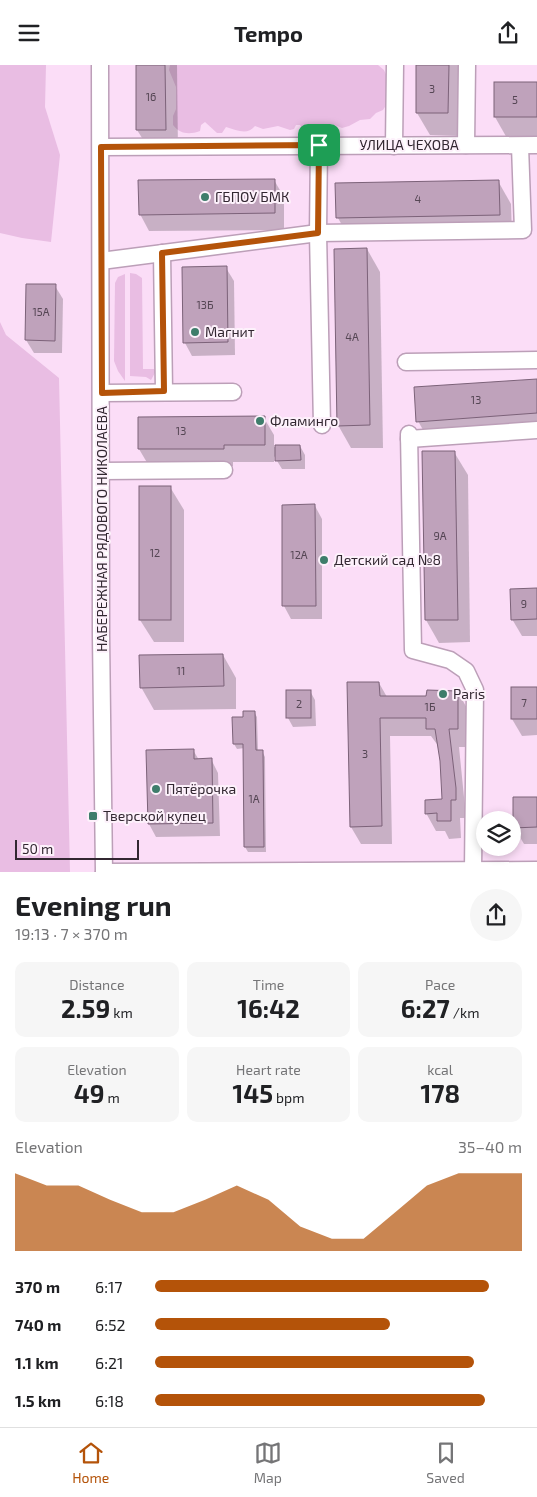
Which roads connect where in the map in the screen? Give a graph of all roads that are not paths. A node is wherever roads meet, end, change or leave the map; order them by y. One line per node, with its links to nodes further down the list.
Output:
1 (100, 65): 9 (street, НАБЕРЕЖНАЯ РЯДОВОГО НИКОЛАЕВА)
2 (395, 65): 8 (street)
3 (467, 65): 5 (street)
4 (319, 145): 8 (street, УЛИЦА ЧЕХОВА); 9 (street, УЛИЦА ЧЕХОВА); 10 (street)
5 (466, 145): 6 (street, УЛИЦА ЧЕХОВА); 8 (street, УЛИЦА ЧЕХОВА)
6 (520, 145): 7 (street, УЛИЦА ЧЕХОВА); 10 (street)
7 (537, 145)
8 (394, 146)
9 (101, 147): 12 (street, НАБЕРЕЖНАЯ РЯДОВОГО НИКОЛАЕВА)
10 (318, 233): 11 (street); 18 (street)
11 (162, 253): 12 (street); 15 (street)
12 (101, 261): 17 (street, НАБЕРЕЖНАЯ РЯДОВОГО НИКОЛАЕВА)
13 (537, 360): 14 (street)
14 (406, 362)
15 (164, 391): 16 (street); 17 (street)
16 (232, 391)
17 (102, 393): 21 (street, НАБЕРЕЖНАЯ РЯДОВОГО НИКОЛАЕВА)
18 (322, 425)
19 (537, 430): 22 (street)
20 (224, 470): 21 (street)
21 (102, 471): 24 (street, НАБЕРЕЖНАЯ РЯДОВОГО НИКОЛАЕВА)
22 (473, 870): 23 (street); 25 (street)
23 (537, 870)
24 (104, 872): 25 (street)
25 (323, 872)

